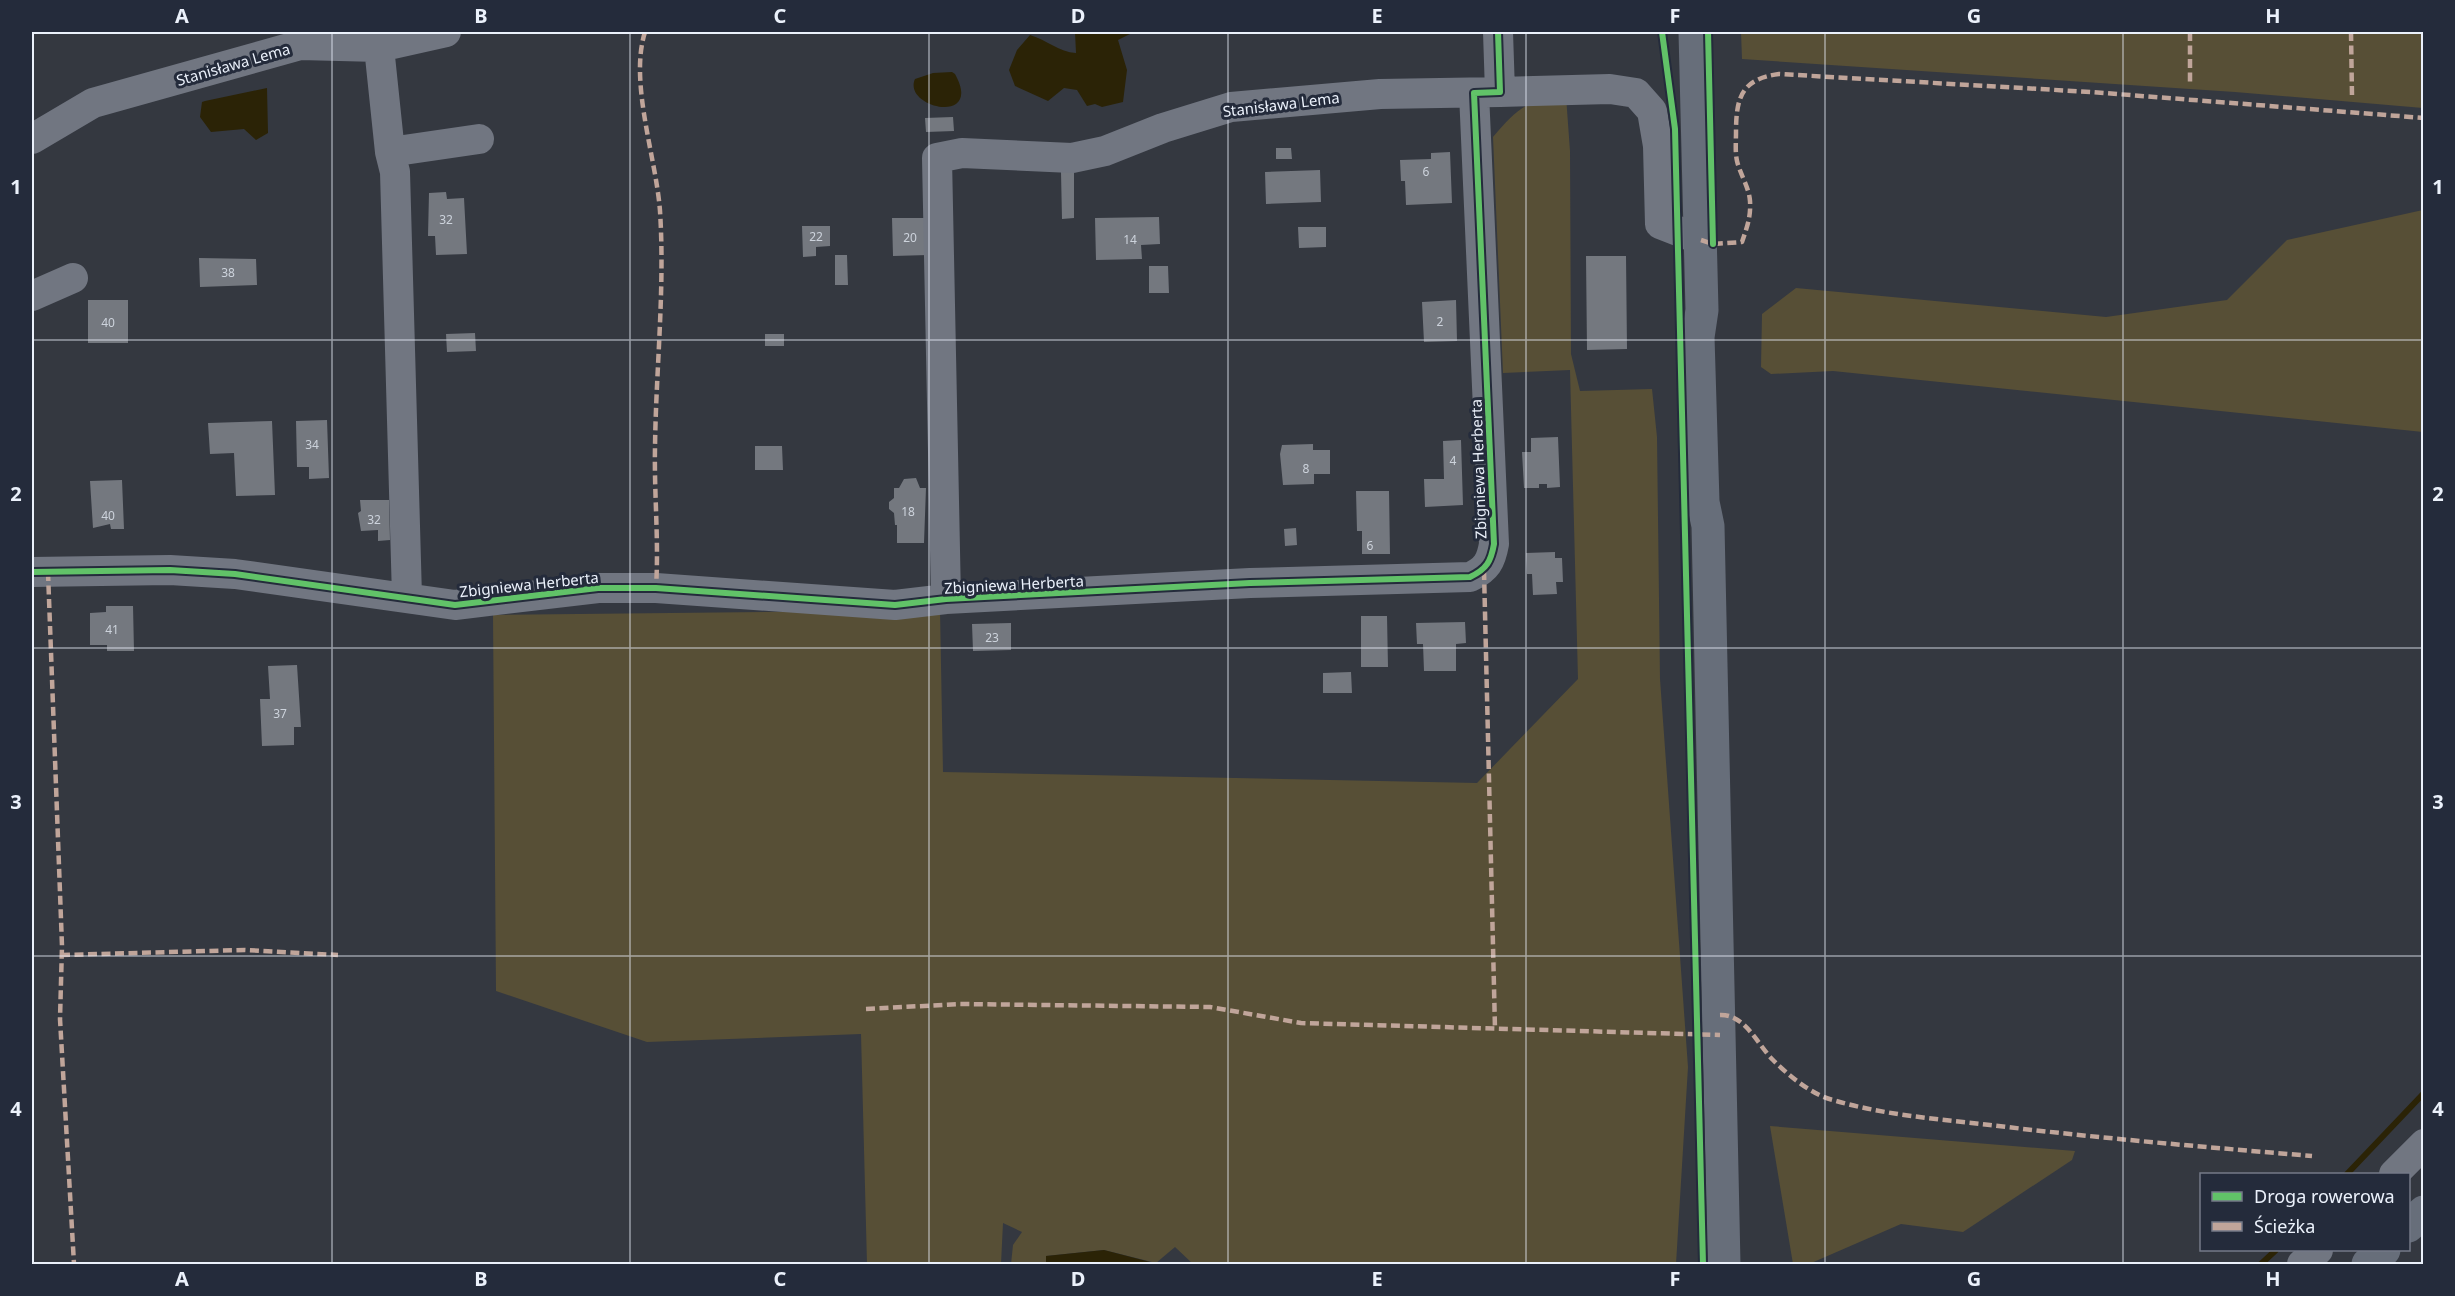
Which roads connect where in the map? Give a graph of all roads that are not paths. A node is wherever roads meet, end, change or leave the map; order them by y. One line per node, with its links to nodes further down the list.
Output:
1 (446, 32): 5 (street, Stanisława Lema)
2 (1498, 32): 6 (street)
3 (1695, 32): 10 (main road)
4 (300, 38): 5 (street, Stanisława Lema); 7 (street, Stanisława Lema)
5 (379, 47): 9 (street)
6 (1487, 93): 10 (street, Stanisława Lema); 15 (street, Stanisława Lema); 15 (street, Zbigniewa Herberta)
7 (32, 139)
8 (479, 139): 9 (street)
9 (390, 152): 14 (street)
10 (1701, 240): 22 (main road)
11 (73, 278): 12 (street)
12 (32, 296)
13 (32, 572): 14 (street, Zbigniewa Herberta)
14 (407, 597): 15 (street, Zbigniewa Herberta)
15 (946, 599)
16 (2424, 1144): 17 (street)
17 (2395, 1173)
18 (2424, 1212): 19 (main road)
19 (2410, 1225)
20 (2317, 1251): 23 (street)
21 (2383, 1251): 24 (main road)
22 (1724, 1264)
23 (2302, 1264)
24 (2368, 1264)

